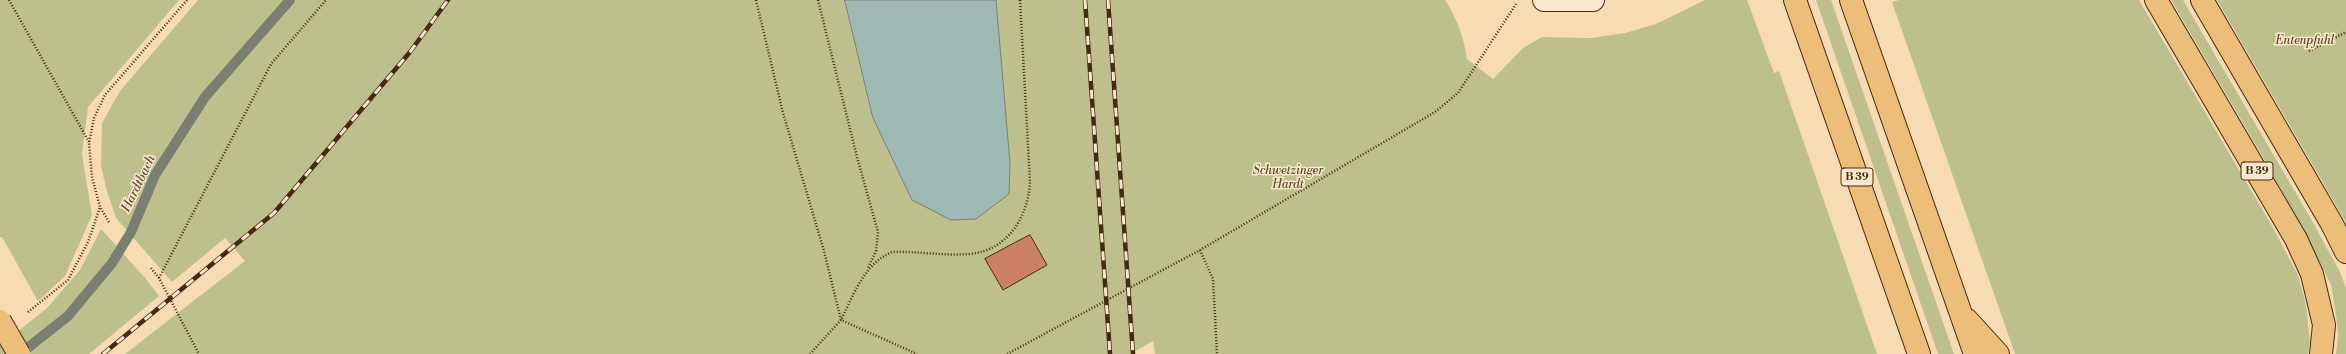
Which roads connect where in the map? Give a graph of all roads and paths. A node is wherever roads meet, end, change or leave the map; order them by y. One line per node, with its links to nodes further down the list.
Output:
1 (8, 0): 16 (path)
2 (187, 0): 16 (path)
3 (326, 0): 23 (path)
4 (756, 0): 26 (path)
5 (818, 0): 22 (path)
6 (1020, 0): 22 (path)
7 (1519, 0): 19 (path)
8 (1544, 0): 9 (main road)
9 (1593, 0)
10 (1795, 0): 34 (highway, B 39)
11 (1851, 0): 24 (highway)
12 (2156, 0): 37 (highway, B 39)
13 (2202, 0): 20 (highway)
14 (2346, 32): 15 (path)
15 (2309, 51)
16 (89, 143): 17 (path)
17 (100, 207): 18 (path); 25 (path)
18 (109, 222)
19 (1200, 250): 32 (path); 33 (path)
20 (2346, 252)
21 (151, 268): 23 (path)
22 (868, 269): 26 (path)
23 (159, 278): 29 (path)
24 (1961, 314): 35 (highway); 36 (highway)
25 (23, 316)
26 (841, 320): 30 (path); 31 (path)
27 (0, 321): 28 (highway, bridge)
28 (18, 354)
29 (199, 354)
30 (810, 354)
31 (917, 354)
32 (1007, 354)
33 (1218, 354)
34 (1919, 354)
35 (1975, 354)
36 (1998, 354)
37 (2321, 354)

